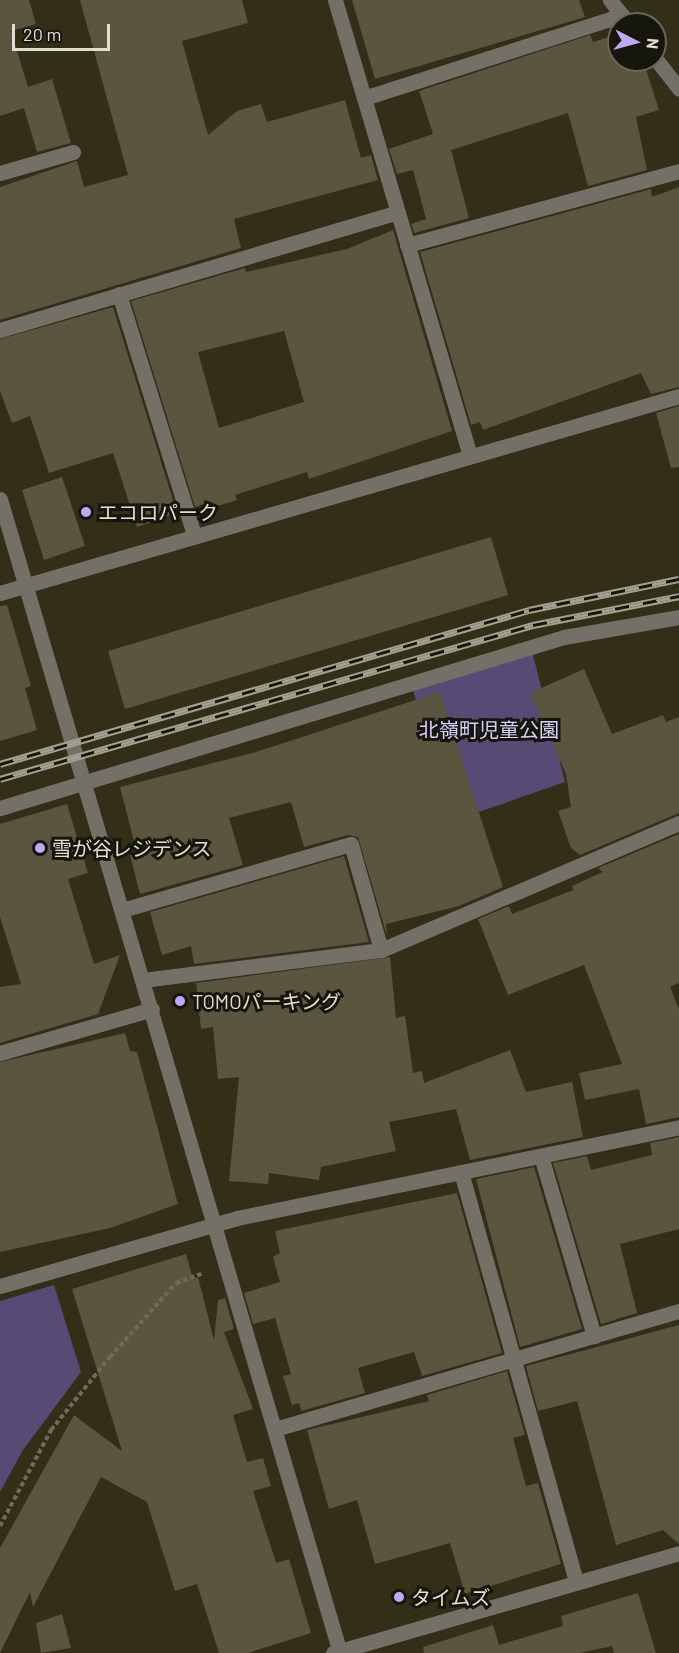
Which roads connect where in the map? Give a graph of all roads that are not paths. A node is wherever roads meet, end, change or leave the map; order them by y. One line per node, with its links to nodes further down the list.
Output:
1 (335, 0): 5 (street)
2 (607, 25): 5 (street)
3 (666, 72): 4 (street)
4 (679, 89)
5 (364, 98): 9 (street)
6 (73, 152): 8 (street)
7 (679, 171): 10 (street)
8 (0, 173)
9 (398, 212): 10 (street); 11 (street)
10 (407, 245): 14 (street)
11 (119, 294): 12 (street); 16 (street)
12 (0, 330)
13 (679, 396): 14 (street)
14 (470, 456): 16 (street)
15 (0, 499): 17 (street)
16 (194, 535): 17 (street)
17 (25, 586): 18 (street); 20 (street)
18 (0, 593)
19 (679, 616): 20 (street)
20 (86, 782): 21 (street); 23 (street)
21 (0, 808)
22 (679, 823): 24 (street)
23 (122, 910): 24 (street); 25 (street)
24 (381, 950): 25 (street)
25 (143, 980): 26 (street)
26 (152, 1009): 27 (street); 31 (street)
27 (0, 1053)
28 (679, 1127): 29 (street)
29 (541, 1156): 30 (street); 34 (street)
30 (461, 1172): 31 (street); 35 (street)
31 (215, 1224): 32 (street); 36 (street)
32 (0, 1286)
33 (679, 1311): 34 (street)
34 (594, 1336): 35 (street)
35 (515, 1359): 36 (street); 38 (street)
36 (275, 1429): 39 (street)
37 (679, 1552): 38 (street)
38 (576, 1582): 39 (street)
39 (337, 1652)

